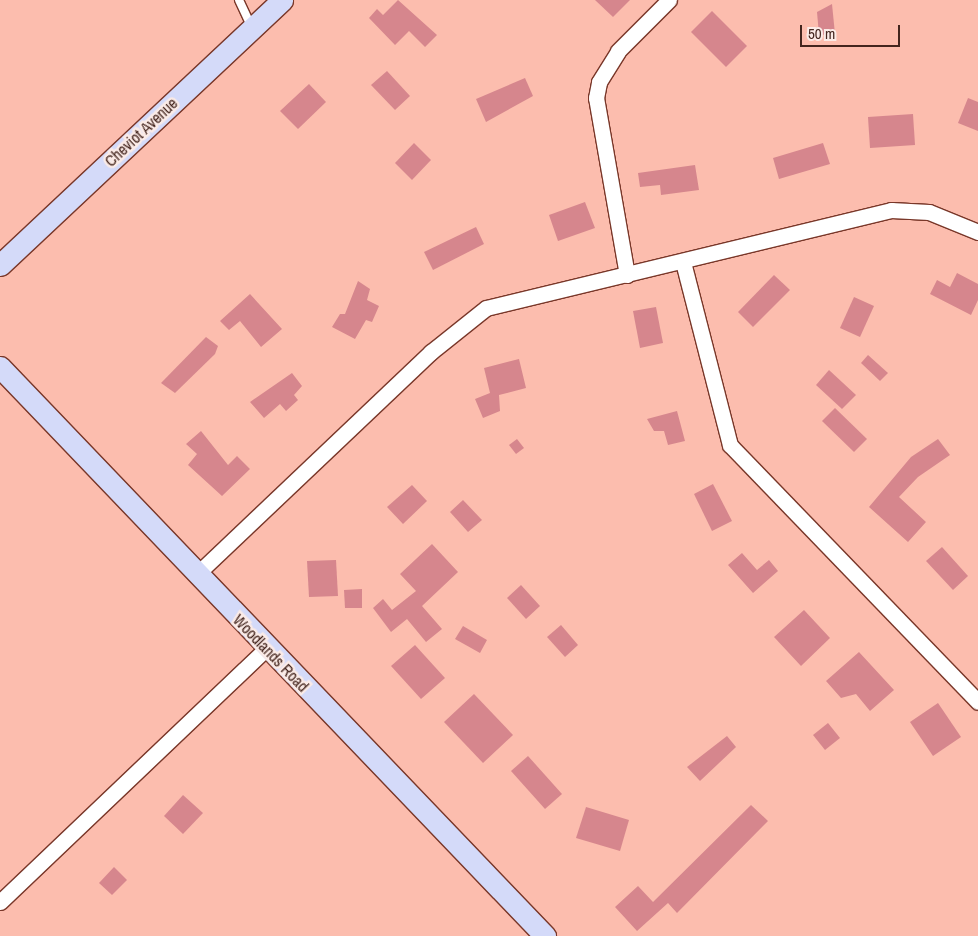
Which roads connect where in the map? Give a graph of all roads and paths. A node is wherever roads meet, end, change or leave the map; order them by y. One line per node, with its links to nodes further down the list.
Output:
1 (239, 0): 4 (lane)
2 (282, 0): 4 (street, Cheviot Avenue)
3 (669, 0): 8 (street)
4 (252, 28): 7 (street, Cheviot Avenue)
5 (978, 232): 6 (street)
6 (683, 262): 8 (street); 12 (street)
7 (0, 264)
8 (627, 275): 10 (street)
9 (0, 367): 10 (street, Woodlands Road)
10 (196, 575): 11 (street, Woodlands Road)
11 (266, 649): 13 (street); 14 (street, Woodlands Road)
12 (978, 702)
13 (0, 902)
14 (544, 936)

